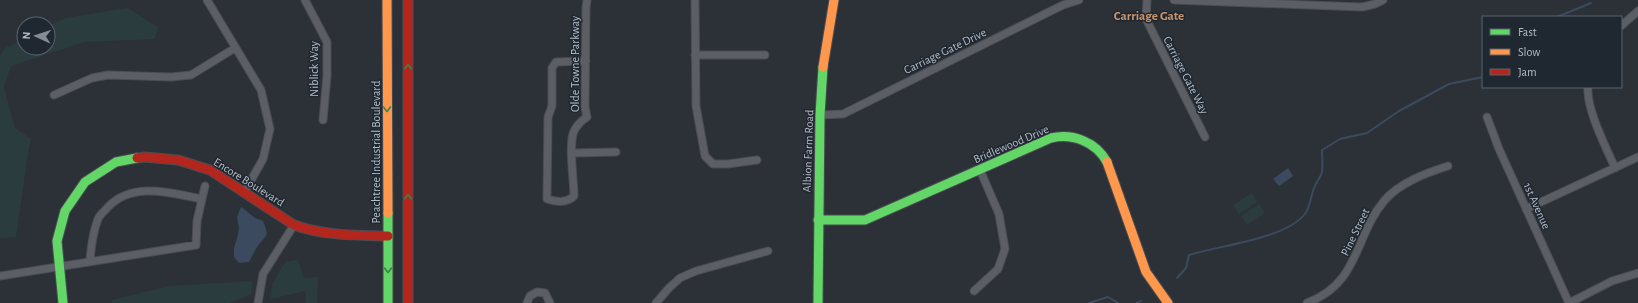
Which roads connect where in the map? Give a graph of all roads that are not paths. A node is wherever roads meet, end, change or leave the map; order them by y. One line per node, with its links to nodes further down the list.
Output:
1 (207, 0): 15 (street)
2 (305, 0): 23 (street, Niblick Way)
3 (387, 0): 38 (main road, Peachtree Industrial Boulevard, one-way to 38)
4 (408, 0): 48 (main road, one-way to 4)
5 (587, 0): 18 (street, Olde Towne Parkway)
6 (695, 0): 17 (street)
7 (834, 0): 21 (main road, Albion Farm Road)
8 (1079, 0): 21 (street, Carriage Gate Drive)
9 (1147, 0): 24 (street, Carriage Gate Way)
10 (1174, 0): 12 (street)
11 (1383, 0): 12 (street)
12 (1216, 1)
13 (1638, 11): 14 (street)
14 (1622, 25)
15 (235, 48): 20 (street); 33 (street)
16 (765, 55): 17 (street)
17 (696, 56): 28 (street)
18 (586, 61): 26 (street, Olde Towne Parkway); 26 (street, Olde Towne Parkway)
19 (1588, 88): 30 (street)
20 (54, 95)
21 (820, 115): 36 (main road, Albion Farm Road)
22 (1487, 117): 35 (street, 1st Avenue)
23 (323, 120)
24 (1205, 137)
25 (616, 152): 26 (street)
26 (572, 153)
27 (1638, 157): 30 (street)
28 (757, 160)
29 (1448, 166): 54 (street, Pine Street)
30 (1615, 168): 35 (street)
31 (980, 170): 36 (main road, Bridlewood Drive); 44 (street); 53 (main road, Bridlewood Drive)
32 (205, 186): 34 (street)
33 (244, 193): 37 (main road, Encore Boulevard); 41 (main road, Encore Boulevard)
34 (202, 200): 40 (street); 40 (street)
35 (1526, 209): 55 (street, 1st Avenue)
36 (818, 220): 52 (main road, Albion Farm Road)
37 (294, 225): 38 (main road, Encore Boulevard); 46 (street)
38 (388, 236): 47 (main road, Peachtree Industrial Boulevard, one-way to 47)
39 (768, 251): 51 (street)
40 (90, 261): 41 (street)
41 (59, 266): 43 (street); 45 (main road, Encore Boulevard)
42 (1633, 274): 55 (street)
43 (0, 276)
44 (974, 291)
45 (63, 303)
46 (258, 303)
47 (388, 303)
48 (408, 303)
49 (527, 303): 50 (street)
50 (550, 303)
51 (656, 303)
52 (818, 303)
53 (1168, 303)
54 (1307, 303)
55 (1569, 303)

